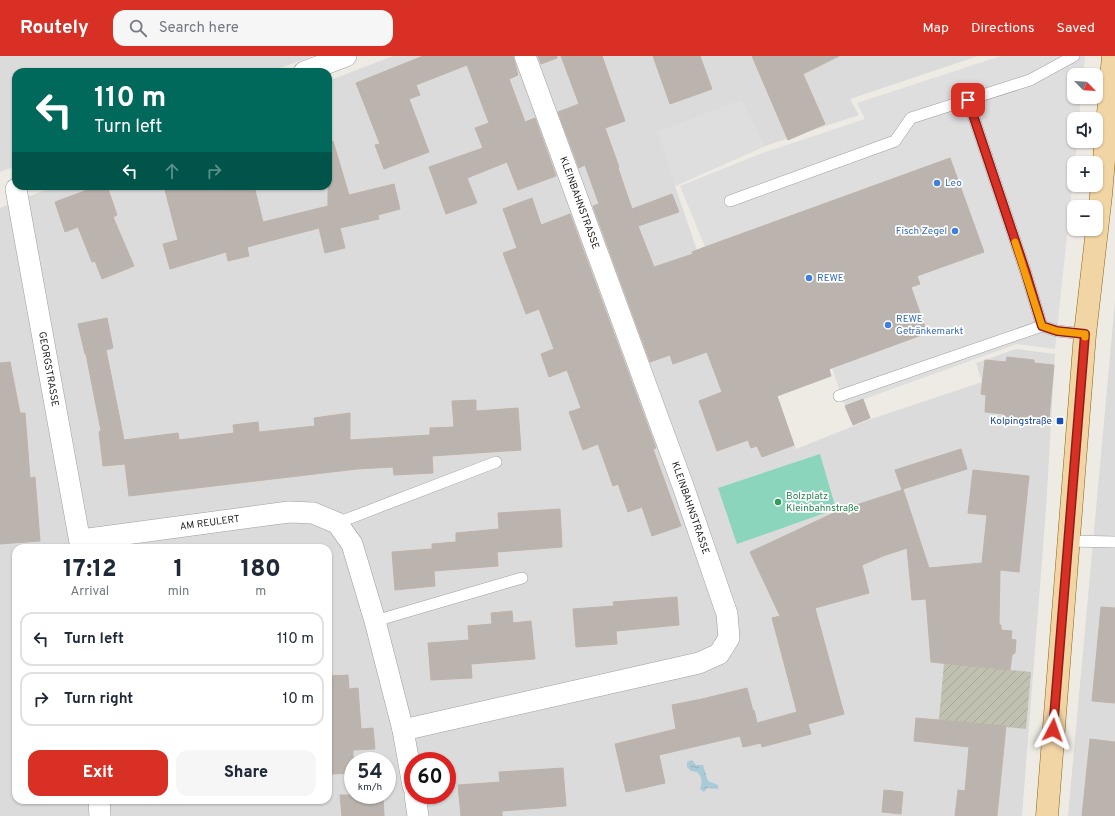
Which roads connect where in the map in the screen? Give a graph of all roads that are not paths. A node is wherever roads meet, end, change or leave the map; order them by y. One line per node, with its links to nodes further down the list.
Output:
1 (346, 56): 5 (street)
2 (526, 56): 20 (street, KLEINBAHNSTRASSE)
3 (1074, 56): 6 (lane)
4 (1113, 56): 8 (main road)
5 (314, 68)
6 (968, 100): 9 (lane); 10 (lane)
7 (13, 190): 17 (street, GEORGSTRASSE)
8 (1108, 196): 11 (main road)
9 (730, 201)
10 (1042, 326): 11 (lane); 12 (lane)
11 (1085, 334): 15 (main road)
12 (839, 396)
13 (496, 462): 14 (lane)
14 (337, 523): 17 (street, AM REULERT); 19 (street)
15 (1068, 541): 16 (lane); 26 (main road)
16 (1115, 542)
17 (81, 544)
18 (522, 578): 19 (lane)
19 (375, 621): 20 (street)
20 (403, 730): 21 (street)
21 (407, 752)
22 (99, 804): 24 (street)
23 (416, 804): 25 (street)
24 (100, 816)
25 (418, 816)
26 (1047, 816)

